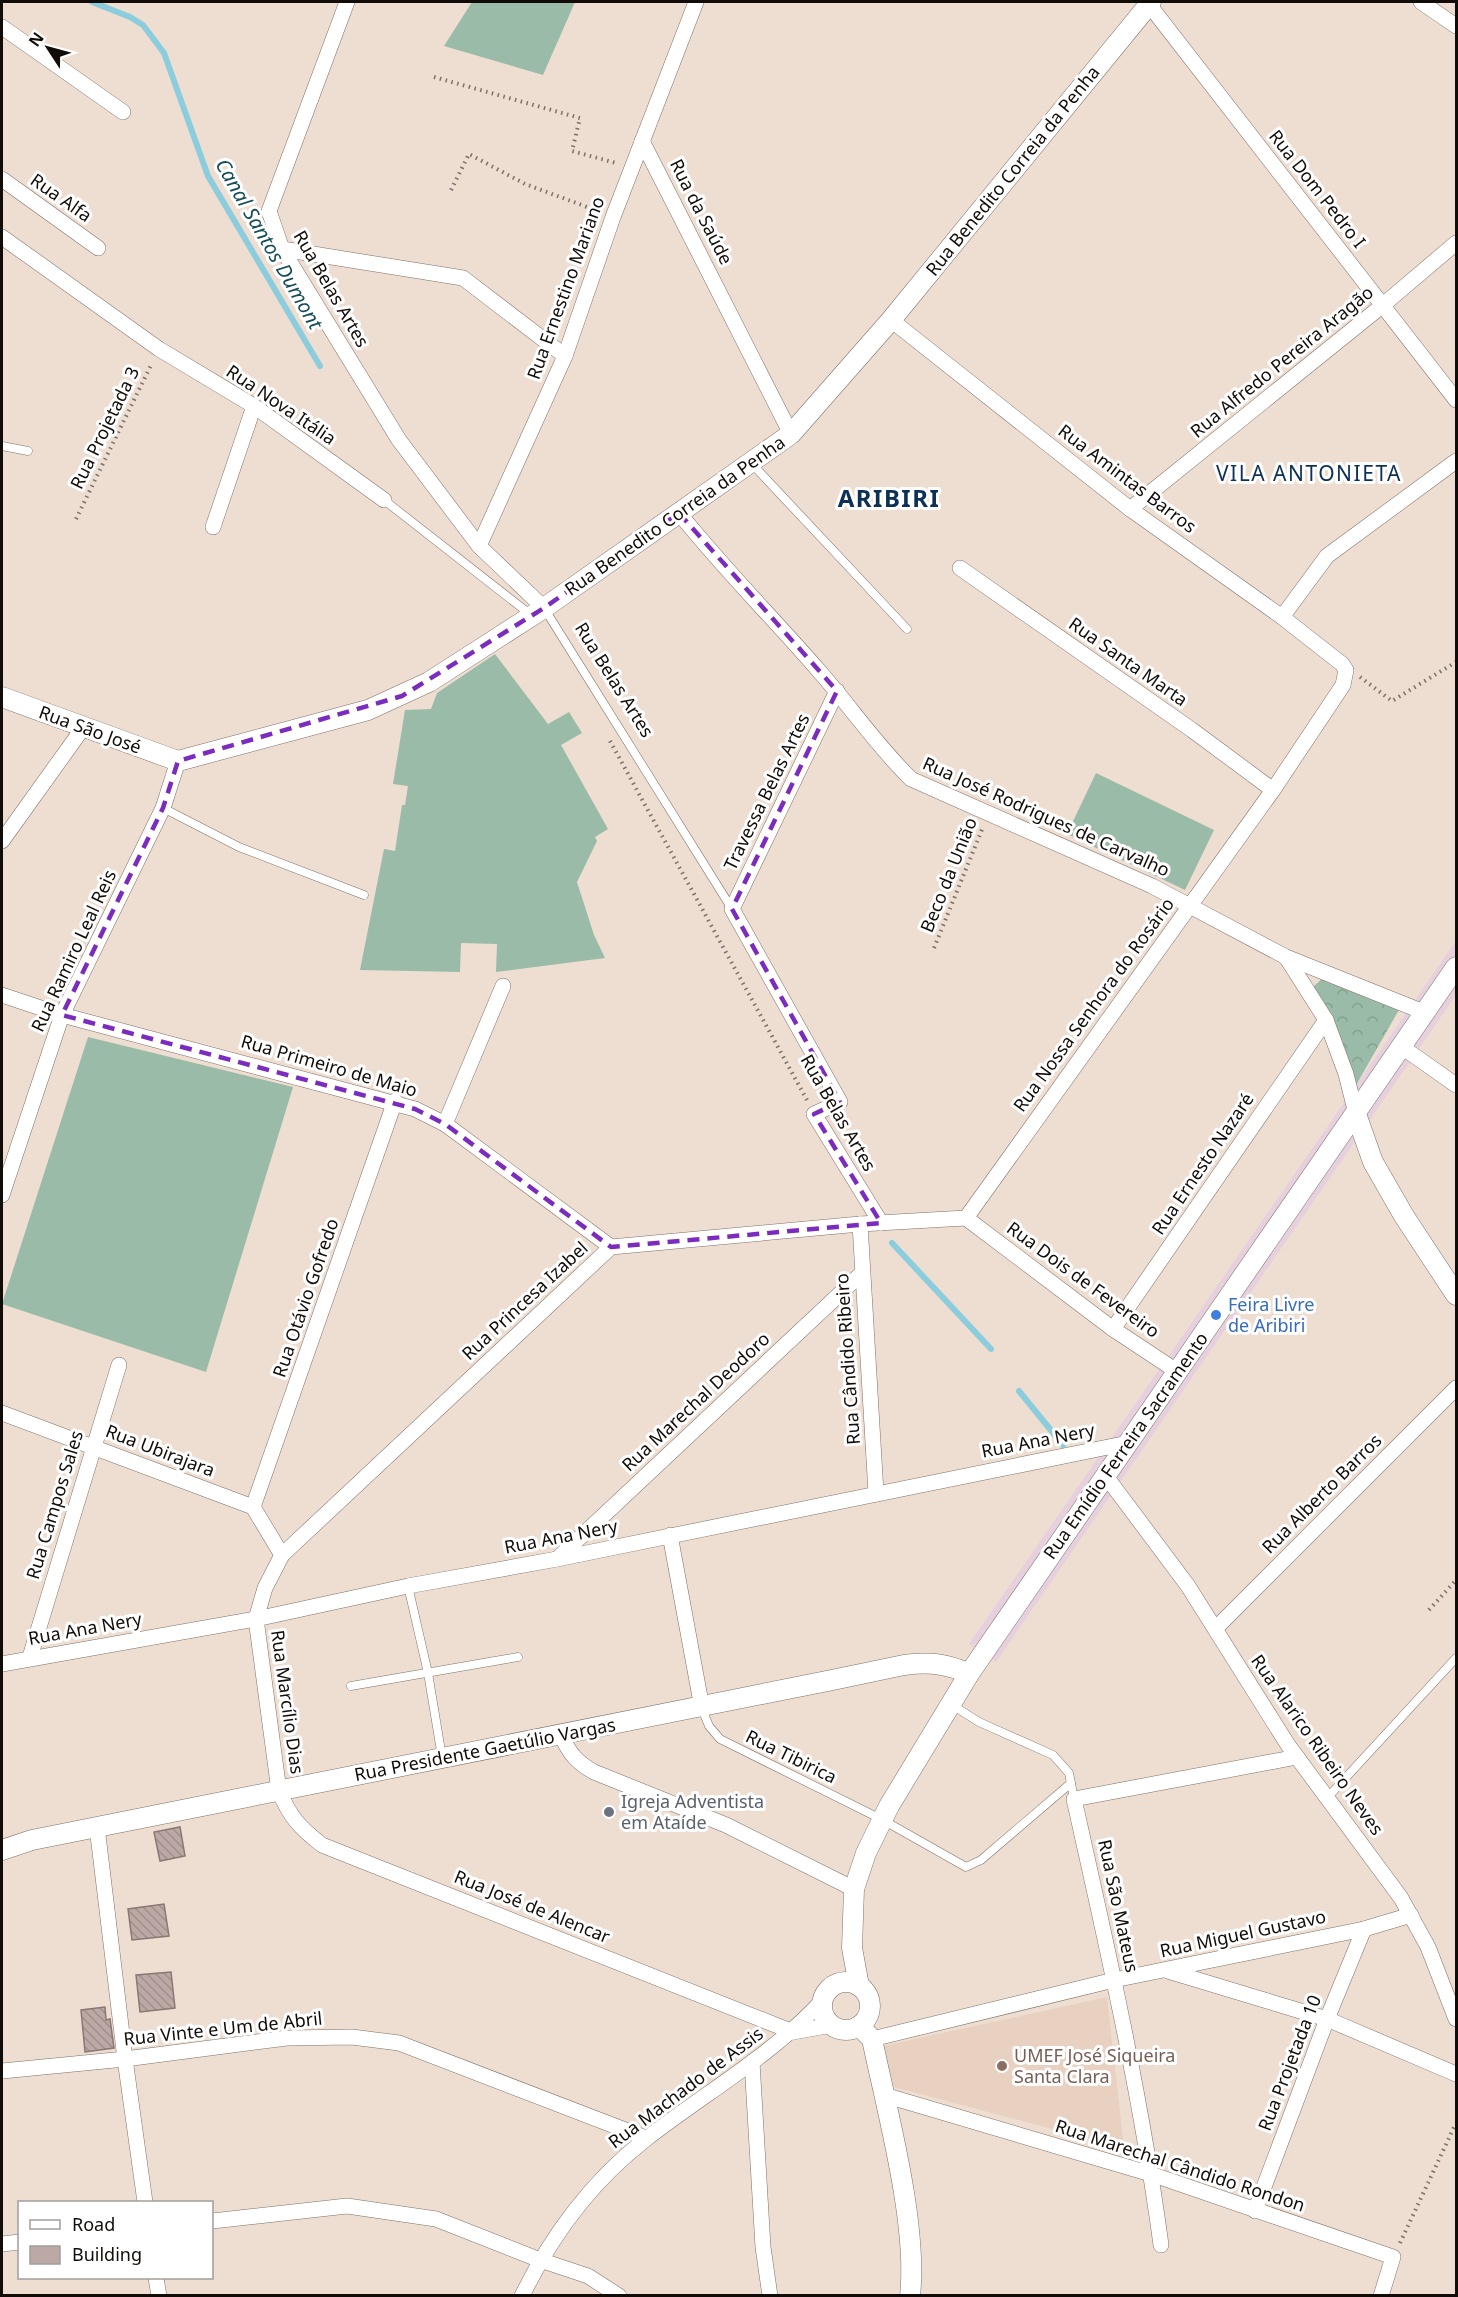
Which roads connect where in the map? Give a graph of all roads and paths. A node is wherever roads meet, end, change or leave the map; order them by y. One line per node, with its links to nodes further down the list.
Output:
1 (346, 2): 17 (street, Rua Belas Artes)
2 (696, 2): 9 (street)
3 (1421, 2): 5 (street)
4 (1149, 3): 18 (street, Rua Dom Pedro I); 19 (street, Rua Benedito Correia da Penha)
5 (1456, 26)
6 (2, 27): 8 (street)
7 (434, 77): 10 (path)
8 (123, 112)
9 (642, 141): 10 (street, Rua Ernestino Mariano); 24 (street, Rua da Saúde)
10 (632, 167): 13 (street, Rua Ernestino Mariano)
11 (2, 180): 16 (street, Rua Alfa)
12 (451, 190): 13 (path)
13 (613, 217): 21 (street, Rua Ernestino Mariano)
14 (2, 237): 20 (street, Rua Nova Itália)
15 (1456, 243): 18 (street, Rua Alfredo Pereira Aragão)
16 (98, 248)
17 (282, 249): 21 (street); 34 (street, Rua Belas Artes)
18 (1383, 306): 22 (street, Rua Dom Pedro I); 30 (street, Rua Alfredo Pereira Aragão)
19 (891, 320): 24 (street, Rua Benedito Correia da Penha); 30 (street, Rua Amintas Barros)
20 (159, 349): 23 (street, Rua Nova Itália); 32 (path, Rua Projetada 3)
21 (565, 356): 34 (street, Rua Ernestino Mariano)
22 (1456, 400)
23 (254, 406): 29 (street, Rua Nova Itália); 33 (street)
24 (791, 434): 28 (street, Rua Benedito Correia da Penha)
25 (2, 446): 26 (lane)
26 (28, 451)
27 (1456, 461): 37 (street)
28 (751, 464): 31 (street, Rua Benedito Correia da Penha); 38 (lane)
29 (384, 500): 36 (lane, Rua Nova Itália)
30 (1130, 509): 37 (street, Rua Amintas Barros)
31 (679, 513): 36 (street, Rua Benedito Correia da Penha); 41 (street, Rua José Rodrigues de Carvalho)
32 (76, 519)
33 (213, 527)
34 (479, 546): 36 (street, Rua Belas Artes)
35 (960, 568): 46 (street, Rua Santa Marta)
36 (538, 612): 45 (street, Rua Benedito Correia da Penha); 52 (lane, Rua Belas Artes)
37 (1282, 617): 40 (street, Rua Amintas Barros)
38 (908, 629)
39 (1456, 663): 40 (path)
40 (1342, 664): 46 (street, Rua Nossa Senhora do Rosário)
41 (837, 691): 48 (street, Rua José Rodrigues de Carvalho); 52 (street, Travessa Belas Artes)
42 (2, 697): 43 (street, Rua São José)
43 (83, 728): 45 (street, Rua São José); 49 (street)
44 (606, 734): 66 (path, Rua Belas Artes)
45 (178, 761): 47 (street, Rua Ramiro Leal Reis)
46 (1273, 790): 51 (street, Rua Nossa Senhora do Rosário)
47 (163, 808): 50 (lane); 61 (street, Rua Ramiro Leal Reis)
48 (989, 812): 51 (street, Rua José Rodrigues de Carvalho); 53 (path, Beco da União)
49 (2, 841)
50 (364, 895)
51 (1190, 905): 54 (street, Rua José Rodrigues de Carvalho); 70 (street, Rua Nossa Senhora do Rosário)
52 (732, 909): 66 (street, Rua Belas Artes)
53 (934, 948)
54 (1286, 957): 56 (street, Rua José Rodrigues de Carvalho); 58 (street, Rua José Rodrigues de Carvalho)
55 (1456, 967): 60 (street, Rua Emídio Ferreira Sacramento)
56 (1328, 972): 58 (street); 60 (street, Rua José Rodrigues de Carvalho)
57 (503, 986): 68 (street)
58 (1310, 994): 62 (street, Rua José Rodrigues de Carvalho)
59 (2, 995): 61 (street, Rua Primeiro de Maio)
60 (1426, 1013): 63 (street, Rua Emídio Ferreira Sacramento)
61 (62, 1014): 65 (street, Rua Primeiro de Maio); 69 (street, Rua Ramiro Leal Reis)
62 (1326, 1020): 67 (street, Rua José Rodrigues de Carvalho); 76 (street, Rua Ernesto Nazaré)
63 (1402, 1047): 64 (street); 67 (street, Rua Emídio Ferreira Sacramento)
64 (1456, 1085)
65 (395, 1101): 68 (street, Rua Primeiro de Maio); 85 (street, Rua Otávio Gofredo)
66 (814, 1114): 71 (street, Rua Belas Artes)
67 (1356, 1114): 75 (street); 78 (street, Rua Emídio Ferreira Sacramento)
68 (445, 1124): 73 (street, Rua Primeiro de Maio)
69 (2, 1195)
70 (966, 1218): 71 (street, Rua Princesa Izabel); 76 (street, Rua Dois de Fevereiro)
71 (881, 1223): 72 (street, Rua Princesa Izabel)
72 (860, 1224): 73 (street, Rua Princesa Izabel); 74 (street, Rua Cândido Ribeiro)
73 (611, 1247): 87 (street, Rua Princesa Izabel)
74 (861, 1274): 84 (street, Rua Cândido Ribeiro); 88 (street, Rua Marechal Deodoro)
75 (1456, 1295)
76 (1113, 1329): 78 (street, Rua Dois de Fevereiro)
77 (119, 1365): 82 (street, Rua Campos Sales)
78 (1178, 1372): 81 (street, Rua Emídio Ferreira Sacramento)
79 (1456, 1388): 93 (street, Rua Alberto Barros)
80 (2, 1413): 82 (street, Rua Ubirajara)
81 (1128, 1443): 83 (street, Rua Emídio Ferreira Sacramento); 84 (street, Rua Ana Nery)
82 (93, 1446): 85 (street, Rua Ubirajara); 95 (street, Rua Campos Sales)
83 (1105, 1475): 93 (street, Rua Alarico Ribeiro Neves); 99 (street, Rua Emídio Ferreira Sacramento)
84 (876, 1492): 86 (street, Rua Ana Nery)
85 (253, 1508): 87 (street)
86 (670, 1535): 88 (street, Rua Ana Nery); 102 (street)
87 (282, 1555): 92 (street, Rua Princesa Izabel)
88 (557, 1558): 90 (street, Rua Ana Nery)
89 (1456, 1580): 91 (path)
90 (408, 1586): 92 (street, Rua Ana Nery); 98 (lane)
91 (1429, 1610)
92 (256, 1619): 95 (street, Rua Ana Nery); 107 (street, Rua Marcílio Dias)
93 (1216, 1628): 105 (street, Rua Alarico Ribeiro Neves)
94 (518, 1657): 98 (lane)
95 (30, 1658): 97 (street, Rua Ana Nery)
96 (1456, 1658): 109 (lane)
97 (2, 1664)
98 (428, 1674): 100 (lane); 104 (lane)
99 (969, 1674): 101 (street, Rua Emídio Ferreira Sacramento); 102 (street, Rua Presidente Gaetúlio Vargas)
100 (351, 1686)
101 (950, 1704): 106 (lane); 110 (street, Rua Emídio Ferreira Sacramento)
102 (702, 1708): 103 (street, Rua Presidente Gaetúlio Vargas); 110 (lane, Rua Tibirica)
103 (562, 1736): 104 (street, Rua Presidente Gaetúlio Vargas); 113 (street)
104 (442, 1757): 107 (street, Rua Presidente Gaetúlio Vargas)
105 (1297, 1757): 108 (street); 109 (street, Rua Alarico Ribeiro Neves)
106 (1071, 1783): 108 (lane); 110 (lane, Rua Tibirica)
107 (279, 1791): 111 (street, Rua Presidente Gaetúlio Vargas); 124 (street, Rua José de Alencar)
108 (1074, 1798): 118 (street, Rua São Mateus)
109 (1327, 1798): 114 (street, Rua Alarico Ribeiro Neves)
110 (881, 1819): 113 (street, Rua Emídio Ferreira Sacramento)
111 (97, 1827): 112 (street, Rua Presidente Gaetúlio Vargas); 126 (street)
112 (2, 1850)
113 (854, 1889): 116 (street, Rua Emídio Ferreira Sacramento)
114 (1411, 1915): 115 (street, Rua Miguel Gustavo); 122 (street, Rua Alarico Ribeiro Neves)
115 (1364, 1929): 117 (street, Rua Miguel Gustavo); 121 (street, Rua Projetada 10)
116 (852, 1948): 119 (street, Rua Emídio Ferreira Sacramento); 120 (street, Rua Emídio Ferreira Sacramento)
117 (1165, 1970): 118 (street, Rua Miguel Gustavo); 121 (street)
118 (1114, 1980): 125 (street, Rua Miguel Gustavo); 133 (street, Rua São Mateus)
119 (859, 1986): 120 (street); 125 (street)
120 (828, 1994): 123 (street); 124 (street, Rua Machado de Assis)
121 (1326, 2019): 129 (street); 135 (street, Rua Projetada 10)
122 (1456, 2019)
123 (832, 2025): 124 (street, Rua Machado de Assis); 125 (street)
124 (793, 2032): 127 (street, Rua Machado de Assis)
125 (865, 2032): 130 (street)
126 (124, 2059): 128 (street, Rua Vinte e Um de Abril); 132 (street, Rua Vinte e Um de Abril); 134 (street)
127 (752, 2062): 132 (street, Rua Machado de Assis); 146 (street)
128 (2, 2071)
129 (1456, 2074)
130 (884, 2095): 133 (street, Rua Marechal Cândido Rondon); 147 (street)
131 (1456, 2123): 140 (path)
132 (646, 2138): 141 (street, Rua Machado de Assis)
133 (1151, 2174): 135 (street, Rua Marechal Cândido Rondon); 139 (street, Rua São Mateus)
134 (145, 2201)
135 (1255, 2211): 140 (street, Rua Marechal Cândido Rondon)
136 (213, 2221): 141 (street)
137 (18, 2242): 138 (street)
138 (2, 2244)
139 (1161, 2245)
140 (1393, 2257): 148 (street)
141 (540, 2260): 144 (street, Rua Machado de Assis); 145 (street)
142 (156, 2279): 143 (street)
143 (159, 2295)
144 (522, 2295)
145 (619, 2295)
146 (770, 2295)
147 (910, 2295)
148 (1380, 2295)

